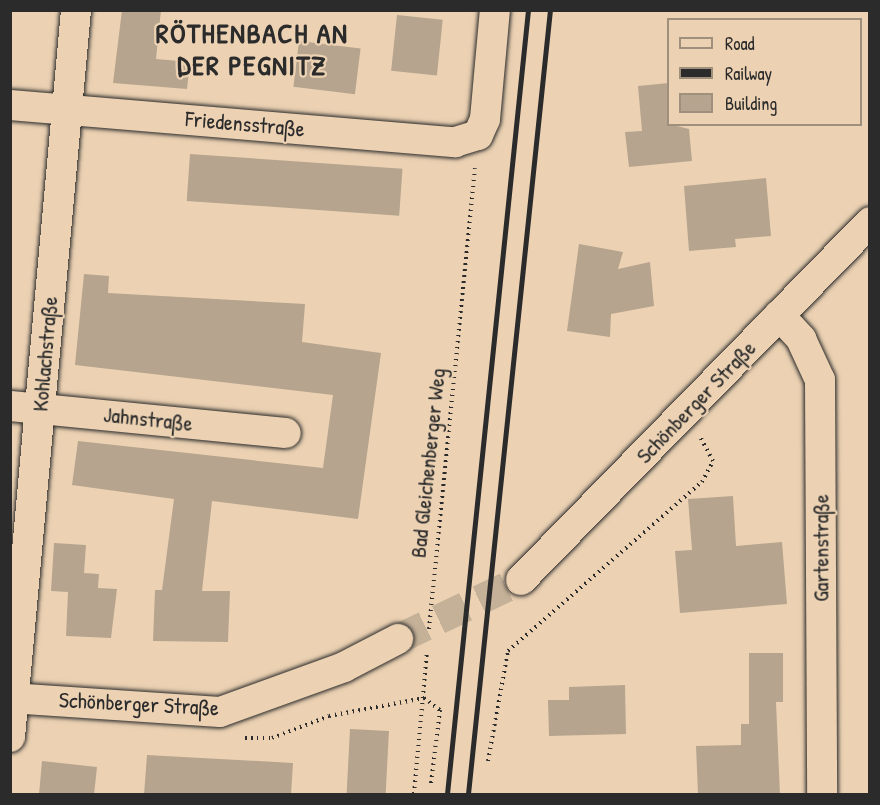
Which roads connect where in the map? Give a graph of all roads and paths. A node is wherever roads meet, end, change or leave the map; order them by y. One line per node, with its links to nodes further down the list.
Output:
1 (76, 10): 4 (street, Kohlachstraße)
2 (495, 10): 5 (street)
3 (10, 105): 4 (street, Friedensstraße)
4 (69, 108): 5 (street, Friedensstraße); 9 (street, Kohlachstraße)
5 (478, 135): 15 (path, Bad Gleichenberger Weg)
6 (870, 222): 7 (street, Schönberger Straße)
7 (779, 315): 10 (street, Schönberger Straße); 21 (street, Gartenstraße)
8 (10, 406): 9 (street, Jahnstraße)
9 (40, 408): 11 (street, Jahnstraße); 14 (street, Kohlachstraße)
10 (682, 418): 12 (street, Schönberger Straße); 18 (path)
11 (286, 433)
12 (521, 580)
13 (398, 639): 16 (street, Schönberger Straße)
14 (13, 698): 16 (street, Schönberger Straße); 17 (street, Kohlachstraße)
15 (424, 698): 16 (path); 19 (path); 20 (path, Bad Gleichenberger Weg)
16 (220, 712)
17 (10, 737)
18 (488, 761)
19 (431, 783)
20 (414, 795)
21 (822, 795)

